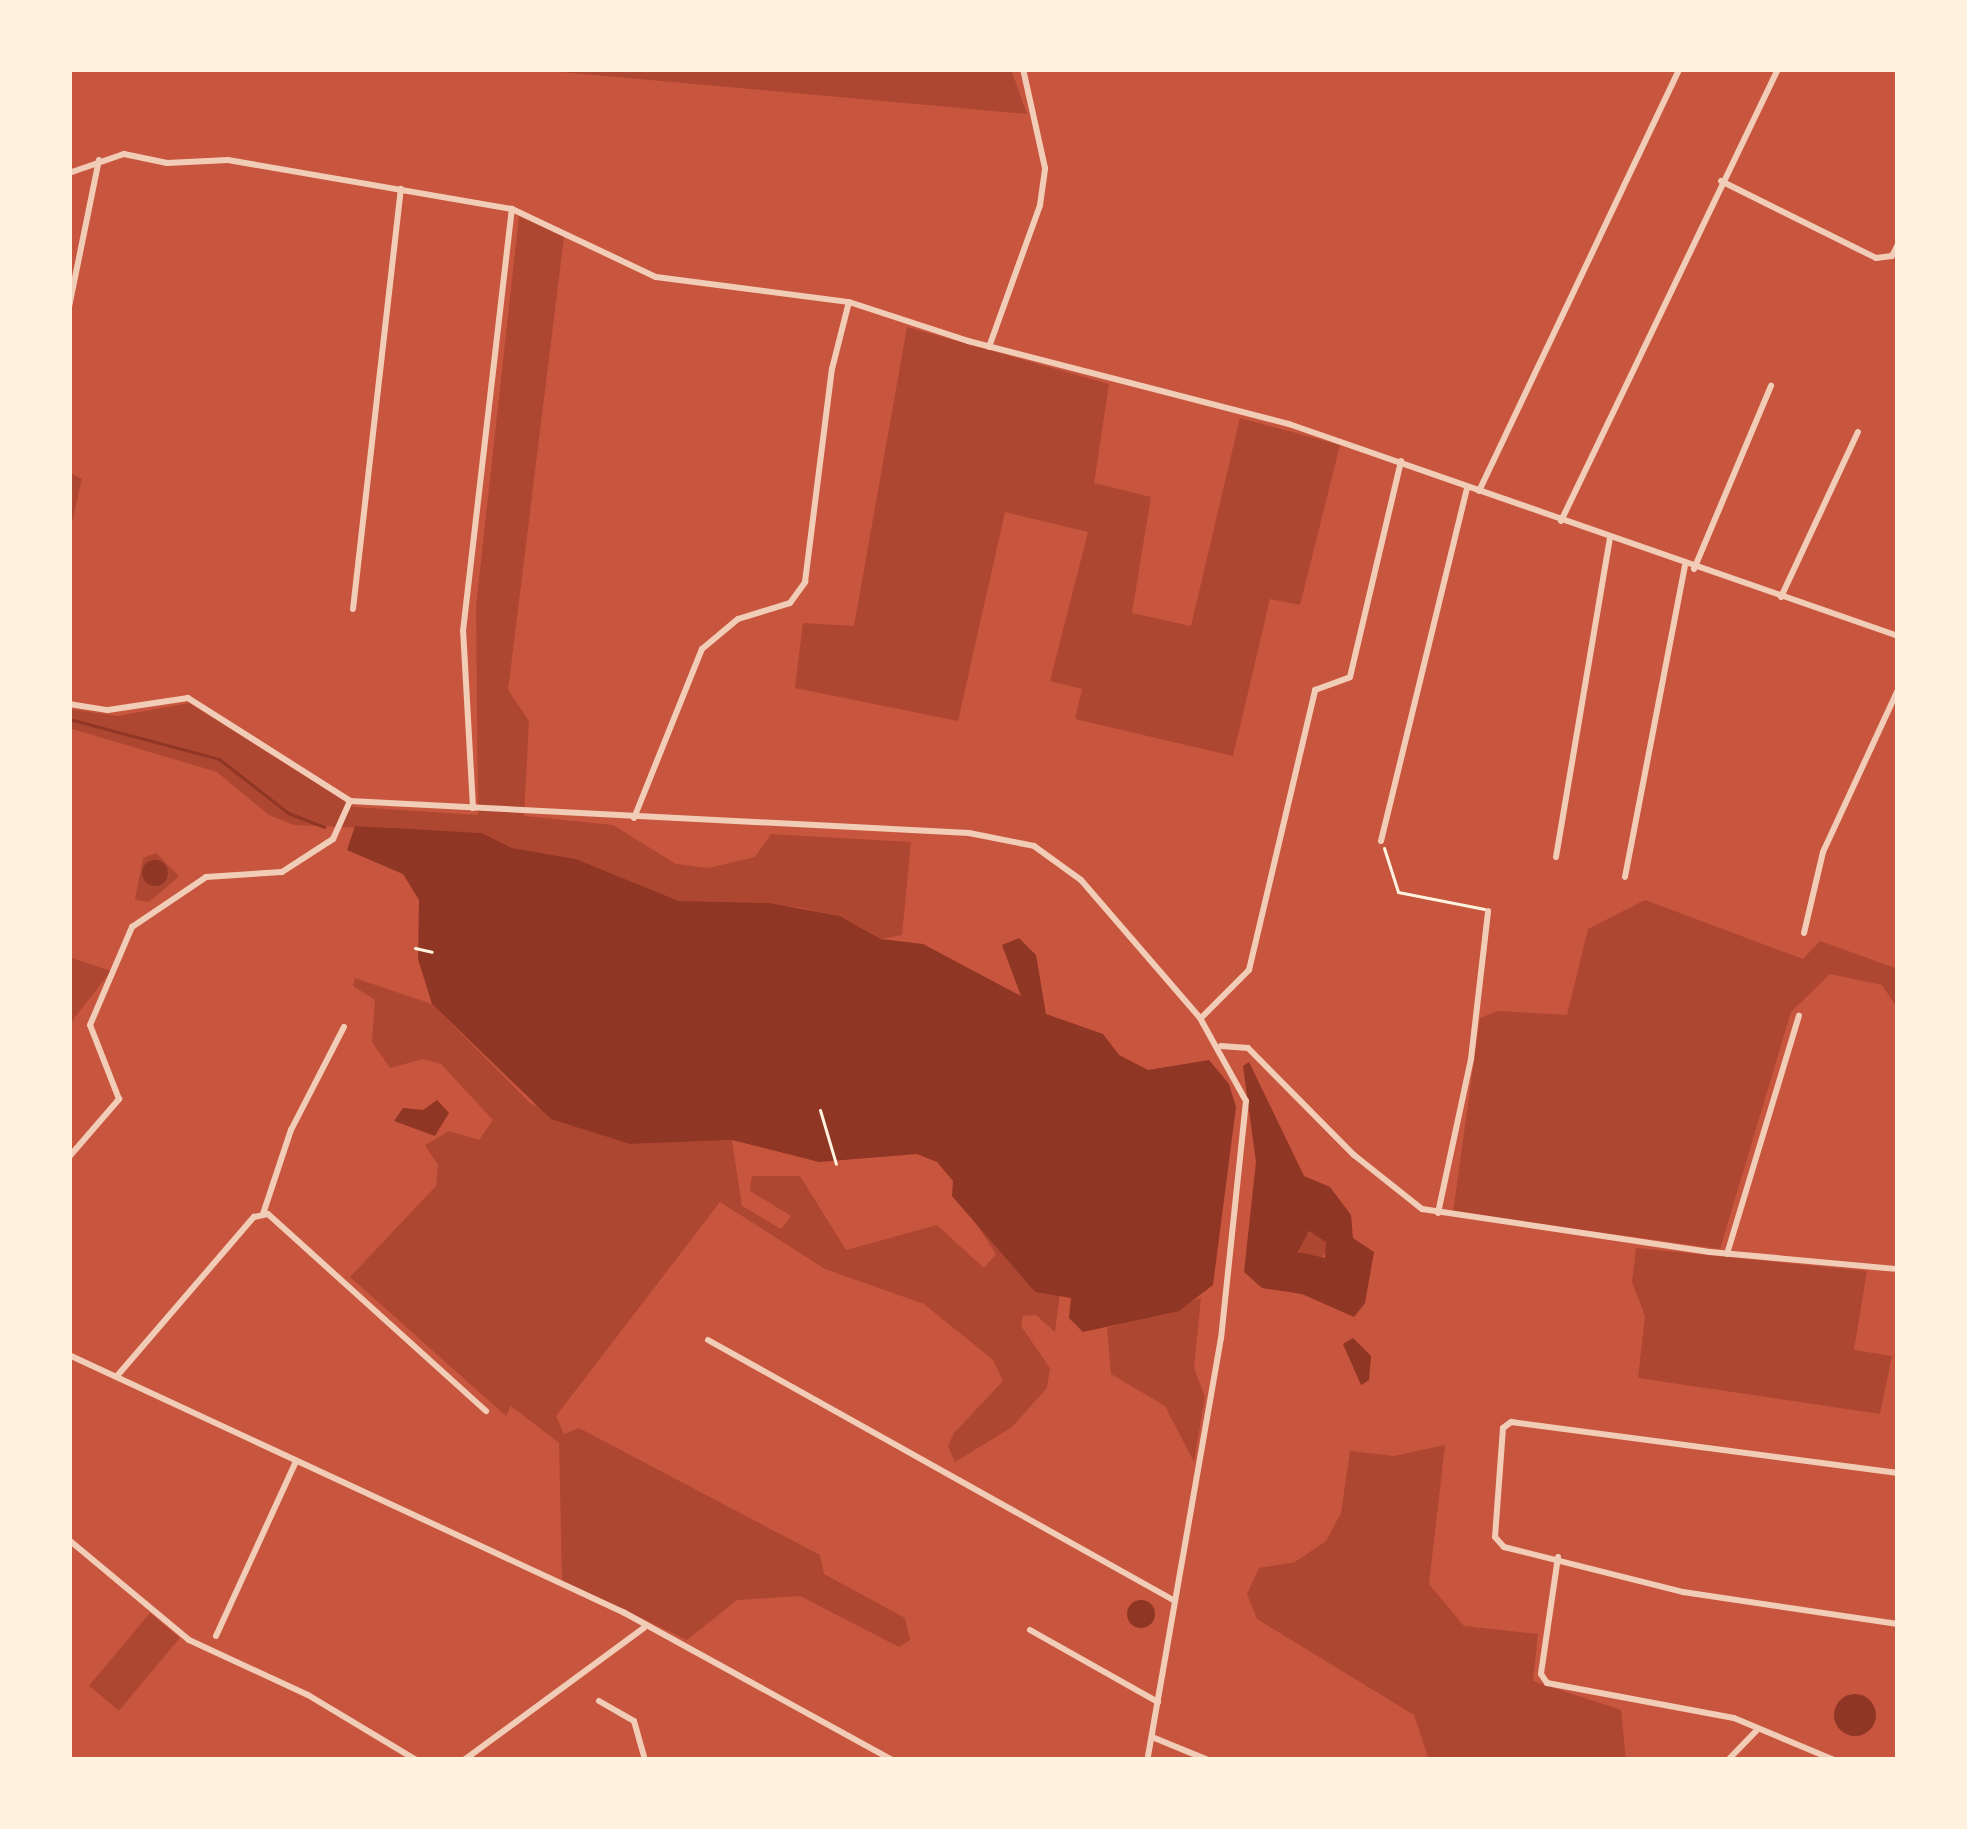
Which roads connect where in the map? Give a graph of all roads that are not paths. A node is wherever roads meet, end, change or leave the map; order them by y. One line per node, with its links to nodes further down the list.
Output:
1 (1023, 69): 12 (street)
2 (1679, 69): 17 (street)
3 (1778, 69): 6 (street)
4 (98, 160): 5 (street); 7 (street); 11 (street)
5 (69, 173)
6 (1721, 181): 9 (street); 18 (street)
7 (401, 189): 8 (street); 22 (street)
8 (512, 208): 10 (street); 27 (street)
9 (1898, 244)
10 (849, 302): 12 (street); 28 (street)
11 (69, 307)
12 (988, 347): 15 (street)
13 (1771, 386): 20 (street)
14 (1858, 432): 21 (street)
15 (1401, 460): 16 (street); 35 (street)
16 (1467, 487): 17 (street); 29 (street)
17 (1478, 491): 18 (street)
18 (1561, 521): 19 (street)
19 (1610, 538): 20 (street); 30 (street)
20 (1690, 567): 21 (street); 31 (street)
21 (1781, 598): 23 (street)
22 (353, 609)
23 (1898, 636)
24 (1898, 690): 33 (street)
25 (69, 704): 26 (street)
26 (350, 800): 27 (street); 38 (street)
27 (473, 808): 28 (street)
28 (634, 818): 35 (street)
29 (1381, 841)
30 (1556, 857)
31 (1625, 878)
32 (1488, 911): 40 (street)
33 (1804, 933)
34 (1799, 1016): 41 (street)
35 (1200, 1018): 37 (street)
36 (344, 1027): 39 (street)
37 (1221, 1046): 40 (street); 51 (street)
38 (69, 1156)
39 (263, 1214): 45 (street); 46 (street)
40 (1438, 1214): 41 (street)
41 (1726, 1254): 42 (street)
42 (1898, 1270)
43 (708, 1340): 51 (street)
44 (69, 1355): 45 (street)
45 (117, 1376): 47 (street)
46 (486, 1411)
47 (296, 1461): 53 (street); 55 (street)
48 (1898, 1473): 50 (street)
49 (69, 1540): 60 (street)
50 (1558, 1555): 52 (street); 58 (street)
51 (1175, 1601): 57 (street)
52 (1898, 1624)
53 (644, 1628): 61 (street); 63 (street)
54 (1030, 1630): 57 (street)
55 (216, 1636)
56 (599, 1701): 62 (street)
57 (1158, 1702): 59 (street)
58 (1758, 1729): 66 (street); 67 (street)
59 (1152, 1737): 64 (street); 65 (street)
60 (416, 1760)
61 (464, 1760)
62 (645, 1760)
63 (892, 1760)
64 (1148, 1760)
65 (1208, 1760)
66 (1727, 1760)
67 (1834, 1760)

